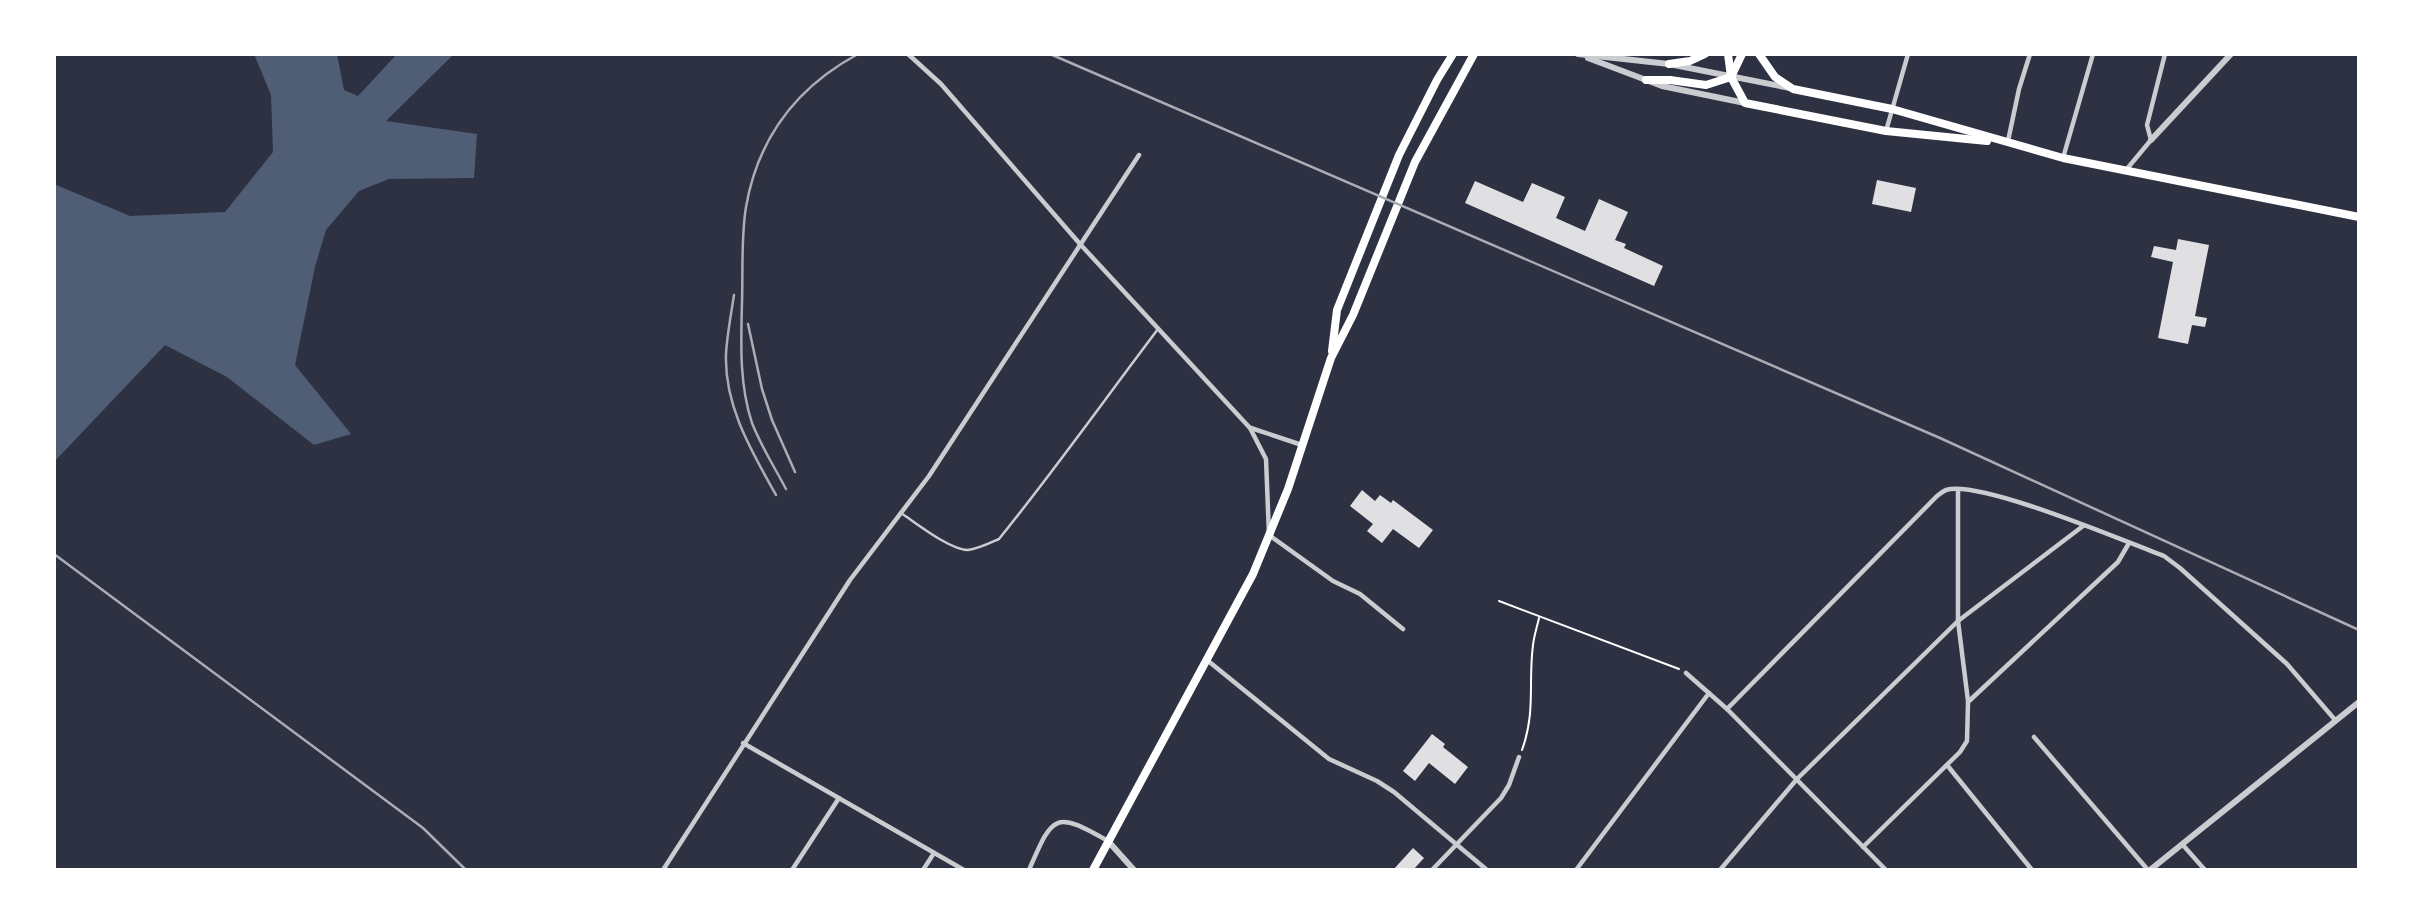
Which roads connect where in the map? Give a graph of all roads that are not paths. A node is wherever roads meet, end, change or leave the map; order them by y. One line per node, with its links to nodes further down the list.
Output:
1 (908, 54): 27 (street)
2 (1453, 54): 29 (main road)
3 (1474, 54): 29 (main road)
4 (1578, 54): 14 (street); 16 (street)
5 (1705, 54): 14 (main road)
6 (1728, 54): 15 (main road)
7 (1742, 54): 15 (main road)
8 (1759, 54): 17 (main road)
9 (1908, 54): 19 (street)
10 (2030, 54): 22 (street)
11 (2093, 54): 24 (street)
12 (2165, 54): 21 (street)
13 (2231, 54): 21 (street)
14 (1669, 64): 15 (street)
15 (1731, 77): 16 (main road); 17 (street); 18 (main road)
16 (1646, 80): 18 (street)
17 (1793, 89): 19 (main road)
18 (1745, 103): 20 (main road)
19 (1892, 109): 20 (street); 22 (main road)
20 (1886, 131): 22 (main road)
21 (2151, 140): 25 (street)
22 (2007, 144): 24 (main road)
23 (1139, 155): 27 (street)
24 (2063, 158): 25 (main road)
25 (2125, 170): 26 (main road)
26 (2359, 217)
27 (1080, 244): 28 (street); 33 (street)
28 (1158, 329): 30 (street); 33 (lane)
29 (1331, 358): 31 (main road)
30 (1250, 428): 31 (street); 35 (street)
31 (1302, 445): 35 (main road)
32 (1958, 489): 34 (street); 37 (street); 44 (street)
33 (901, 513): 47 (street)
34 (2084, 526): 36 (street); 37 (street)
35 (1269, 535): 38 (street); 39 (main road)
36 (2129, 543): 42 (street); 45 (street)
37 (1958, 621): 42 (street); 50 (street)
38 (1403, 629)
39 (1206, 659): 52 (main road); 54 (street)
40 (1686, 673): 41 (street)
41 (1709, 693): 44 (street); 66 (street)
42 (1968, 702): 49 (street)
43 (2359, 702): 45 (street)
44 (1727, 709): 50 (street)
45 (2336, 721): 53 (street)
46 (2034, 737): 70 (street)
47 (743, 743): 51 (street); 57 (street)
48 (1519, 757): 54 (street)
49 (1947, 765): 55 (street); 69 (street)
50 (1797, 779): 55 (street); 67 (street)
51 (839, 798): 56 (street); 58 (street)
52 (1108, 841): 61 (street); 62 (main road); 63 (street)
53 (2182, 844): 70 (street); 71 (street)
54 (1457, 846): 64 (street); 65 (street)
55 (1863, 847): 68 (street)
56 (934, 852): 59 (street); 60 (street)
57 (663, 870)
58 (792, 870)
59 (923, 870)
60 (964, 870)
61 (1029, 870)
62 (1093, 870)
63 (1134, 870)
64 (1432, 870)
65 (1487, 870)
66 (1576, 870)
67 (1720, 870)
68 (1885, 870)
69 (2032, 870)
70 (2149, 870)
71 (2205, 870)

